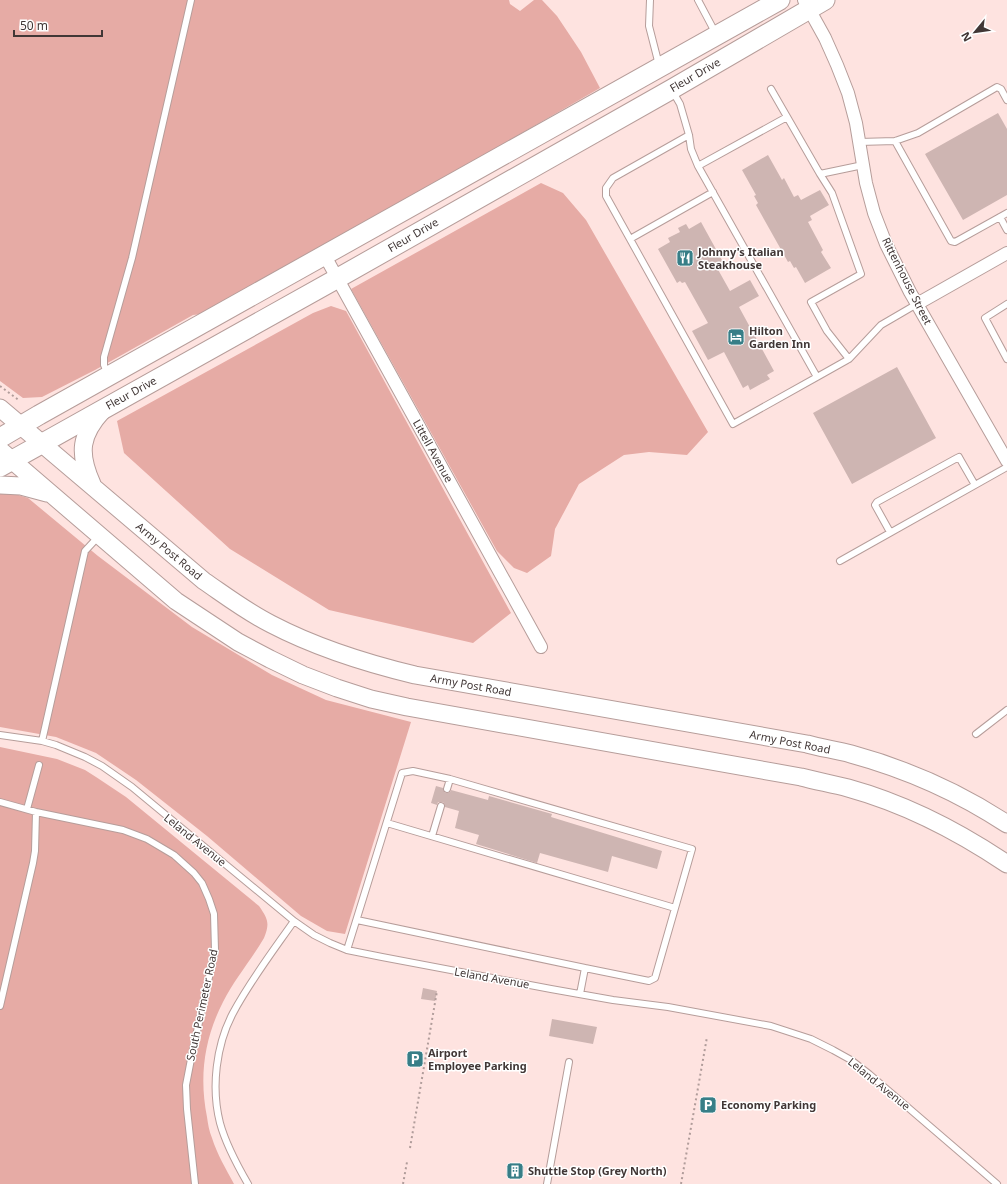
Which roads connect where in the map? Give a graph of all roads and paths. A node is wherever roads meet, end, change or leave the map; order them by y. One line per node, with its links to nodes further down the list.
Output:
1 (191, 0): 31 (lane)
2 (650, 0): 8 (lane)
3 (698, 0): 7 (lane)
4 (780, 0): 7 (main road)
5 (825, 0): 6 (main road, Fleur Drive)
6 (806, 5): 9 (main road, Fleur Drive); 15 (street, Rittenhouse Street)
7 (717, 35): 8 (main road)
8 (659, 68): 9 (main road); 25 (main road)
9 (672, 89): 13 (lane); 26 (main road, Fleur Drive)
10 (771, 89): 12 (lane)
11 (1007, 100): 14 (lane)
12 (787, 117): 17 (lane); 18 (lane)
13 (689, 135): 17 (lane); 23 (lane)
14 (896, 141): 15 (lane); 21 (lane)
15 (859, 142): 16 (street, Rittenhouse Street)
16 (863, 165): 18 (lane); 27 (street, Rittenhouse Street)
17 (698, 166): 19 (lane)
18 (820, 174): 29 (lane)
19 (713, 192): 23 (lane); 32 (lane)
20 (1007, 213): 21 (lane)
21 (1000, 217): 22 (lane)
22 (1007, 230)
23 (630, 239): 32 (lane)
24 (1007, 253): 27 (street)
25 (325, 256): 26 (street, Littell Avenue); 31 (main road)
26 (338, 278): 35 (main road, Fleur Drive); 50 (street, Littell Avenue)
27 (917, 304): 29 (lane); 41 (street, Rittenhouse Street)
28 (1007, 304): 30 (lane)
29 (849, 359): 32 (lane)
30 (1007, 359)
31 (108, 376): 37 (main road)
32 (817, 377)
33 (0, 386): 34 (path)
34 (20, 401)
35 (107, 406): 39 (main road, Fleur Drive); 45 (main road)
36 (0, 408): 37 (main road, Army Post Road)
37 (22, 426): 38 (main road); 39 (main road, Army Post Road)
38 (0, 438)
39 (42, 443): 40 (main road, Fleur Drive); 45 (main road, Army Post Road)
40 (4, 459): 46 (main road)
41 (1007, 461)
42 (1007, 467): 44 (lane)
43 (0, 485): 46 (main road)
44 (974, 485): 47 (lane); 47 (lane)
45 (94, 488): 63 (main road, Army Post Road)
46 (51, 494): 48 (main road)
47 (890, 532): 49 (lane)
48 (99, 535): 54 (lane); 65 (main road)
49 (840, 561)
50 (541, 647)
51 (1007, 710): 52 (lane)
52 (976, 734)
53 (0, 735): 54 (lane, Leland Avenue)
54 (42, 741): 68 (lane, Leland Avenue)
55 (39, 765): 60 (lane)
56 (450, 779): 57 (lane); 62 (lane); 66 (lane)
57 (446, 789)
58 (0, 802): 60 (lane, South Perimeter Road)
59 (441, 806): 64 (lane)
60 (27, 809): 61 (lane, South Perimeter Road)
61 (36, 812): 73 (lane); 78 (lane, South Perimeter Road)
62 (387, 823): 64 (lane); 67 (lane)
63 (1007, 824)
64 (432, 836): 66 (lane)
65 (1007, 864)
66 (675, 908): 70 (lane)
67 (356, 920): 69 (lane); 70 (lane)
68 (294, 921): 69 (lane, Leland Avenue); 79 (lane)
69 (347, 950): 72 (lane, Leland Avenue)
70 (585, 968): 72 (lane)
71 (437, 991): 76 (path)
72 (580, 994): 83 (lane, Leland Avenue)
73 (0, 1006)
74 (707, 1037): 82 (path)
75 (569, 1062): 81 (lane)
76 (410, 1148)
77 (407, 1162): 80 (path)
78 (195, 1184)
79 (248, 1184)
80 (402, 1184)
81 (547, 1184)
82 (681, 1184)
83 (997, 1184)

